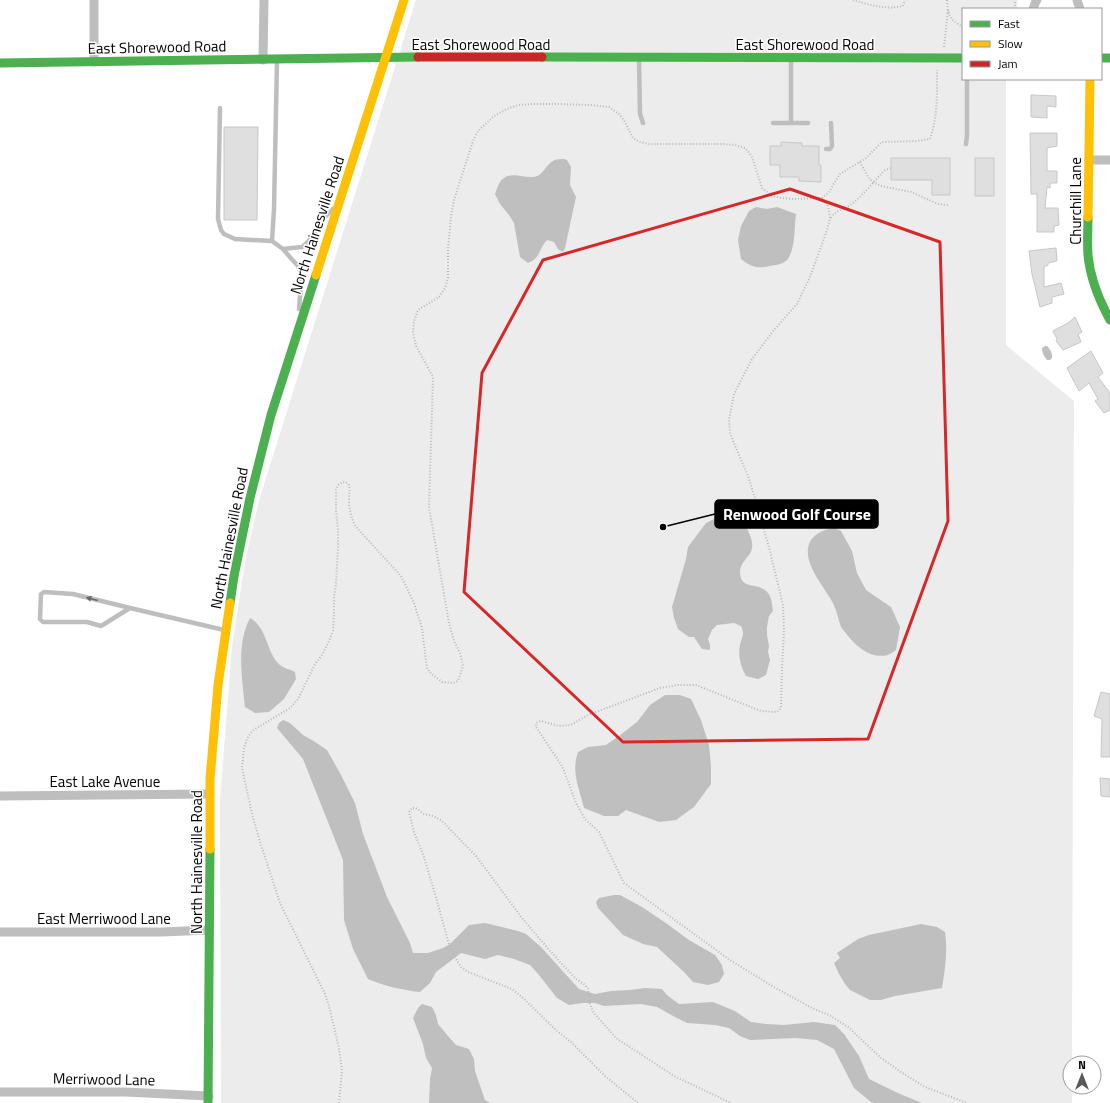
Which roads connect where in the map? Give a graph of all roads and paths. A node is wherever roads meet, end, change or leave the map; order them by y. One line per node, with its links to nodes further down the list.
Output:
1 (94, 0): 14 (street)
2 (264, 0): 13 (street)
3 (404, 0): 8 (main road, North Hainesville Road)
4 (853, 0): 5 (path)
5 (905, 0)
6 (947, 0): 7 (path)
7 (962, 26)
8 (385, 58): 9 (main road, East Shorewood Road); 12 (main road, East Shorewood Road); 33 (main road, North Hainesville Road)
9 (639, 58): 10 (main road, East Shorewood Road); 20 (lane)
10 (791, 58): 11 (main road, East Shorewood Road); 22 (lane)
11 (962, 58)
12 (277, 59): 13 (main road, East Shorewood Road); 36 (lane)
13 (263, 60): 14 (main road, East Shorewood Road)
14 (94, 62): 15 (main road, East Shorewood Road)
15 (0, 63)
16 (967, 80): 25 (lane)
17 (1090, 80): 27 (main road, Churchill Lane)
18 (937, 93): 29 (path)
19 (220, 108): 36 (lane)
20 (643, 123)
21 (773, 123): 22 (lane)
22 (791, 123): 23 (lane)
23 (808, 123)
24 (832, 123): 26 (lane)
25 (966, 144)
26 (826, 149)
27 (1089, 160): 28 (street); 38 (main road, Churchill Lane)
28 (1110, 160)
29 (860, 162): 31 (path); 32 (path)
30 (891, 168): 31 (path)
31 (873, 182): 34 (path); 35 (path)
32 (822, 198): 35 (path); 48 (path)
33 (339, 203): 37 (lane); 39 (main road, North Hainesville Road)
34 (948, 205)
35 (830, 219): 51 (path)
36 (272, 241): 37 (lane)
37 (283, 249): 39 (lane)
38 (1110, 320)
39 (298, 329): 41 (main road, North Hainesville Road)
40 (130, 608): 40 (lane, one-way to 40); 41 (lane)
41 (226, 630): 42 (main road, North Hainesville Road)
42 (210, 794): 43 (street, East Lake Avenue); 44 (main road, North Hainesville Road)
43 (0, 796)
44 (209, 930): 45 (street, East Merriwood Lane); 47 (main road, North Hainesville Road)
45 (0, 932)
46 (0, 1092): 47 (street, Merriwood Lane)
47 (208, 1099)
48 (339, 1103)
49 (638, 1103): 50 (path)
50 (731, 1103)
51 (967, 1103)

